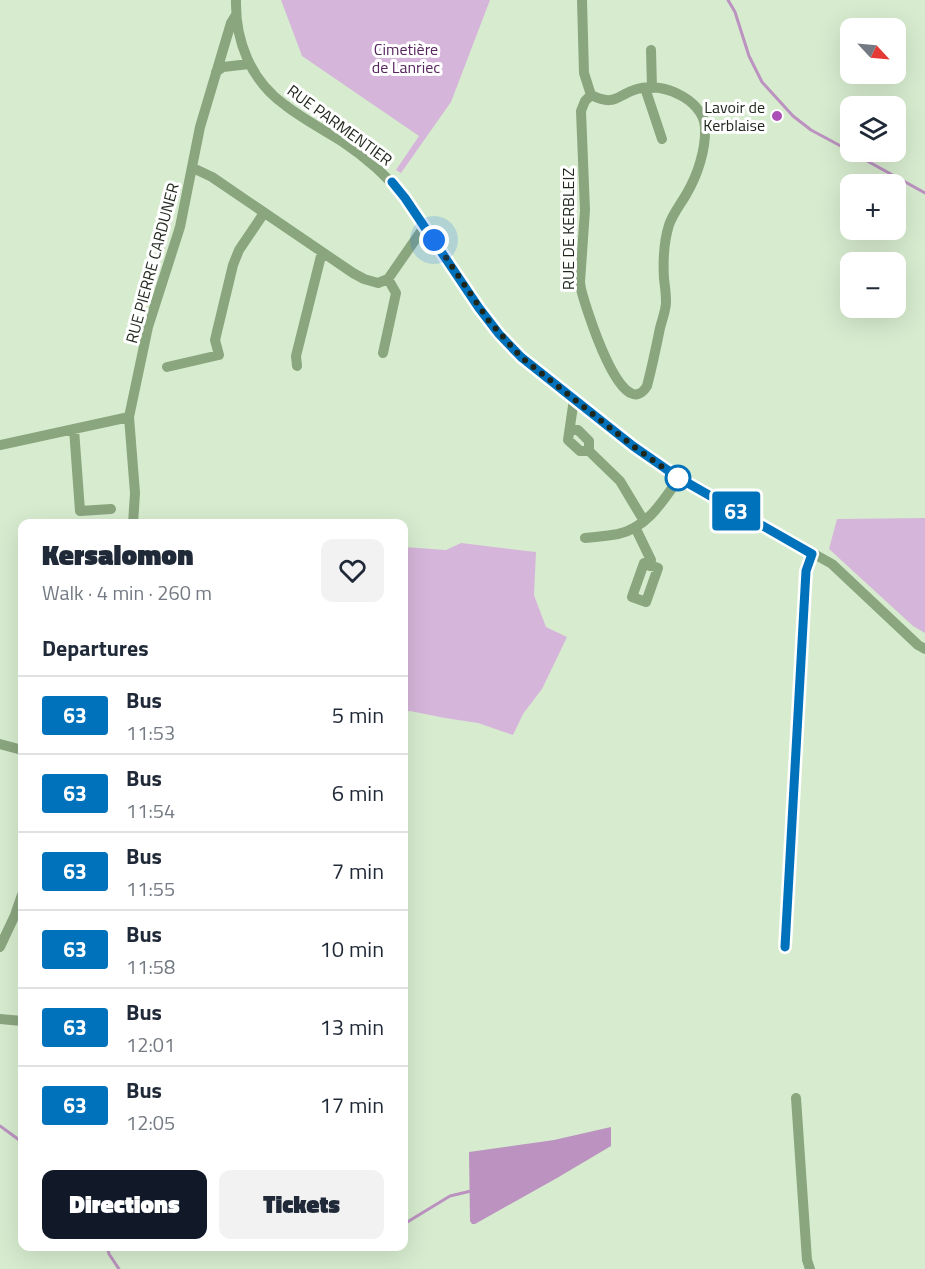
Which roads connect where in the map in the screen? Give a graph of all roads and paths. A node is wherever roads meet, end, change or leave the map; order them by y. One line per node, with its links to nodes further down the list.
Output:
1 (236, 0): 3 (street, RUE PARMENTIER)
2 (582, 0): 8 (street)
3 (236, 15): 5 (street, RUE PARMENTIER); 6 (street, RUE PIERRE CARDUNER)
4 (651, 50): 7 (street)
5 (249, 64): 6 (street); 12 (street, RUE PARMENTIER)
6 (216, 72): 10 (street, RUE PIERRE CARDUNER)
7 (649, 88): 8 (street); 8 (street, RUE DE KERBLEIZ); 9 (street)
8 (591, 95)
9 (662, 139)
10 (193, 168): 11 (street); 19 (street, RUE PIERRE CARDUNER)
11 (264, 213): 13 (street); 17 (street)
12 (424, 227): 14 (street); 18 (street, RUE PARMENTIER)
13 (322, 252): 14 (street); 16 (street)
14 (387, 279): 15 (street)
15 (383, 352)
16 (297, 366)
17 (167, 367)
18 (574, 399): 22 (street, RUE PARMENTIER); 25 (street)
19 (129, 417): 20 (street); 24 (street, RUE PIERRE CARDUNER)
20 (74, 429): 21 (street); 23 (street)
21 (0, 445)
22 (679, 478): 25 (street); 27 (street, RUE PARMENTIER)
23 (111, 509)
24 (133, 519)
25 (640, 524): 26 (street); 28 (street)
26 (585, 538)
27 (812, 554): 29 (street, RUE PARMENTIER); 34 (street)
28 (650, 566)
29 (925, 649)
30 (0, 744): 31 (street)
31 (18, 749)
32 (18, 906): 33 (street)
33 (0, 946)
34 (785, 947)
35 (0, 1019): 36 (street)
36 (18, 1021)
37 (796, 1098): 38 (street)
38 (810, 1269)

